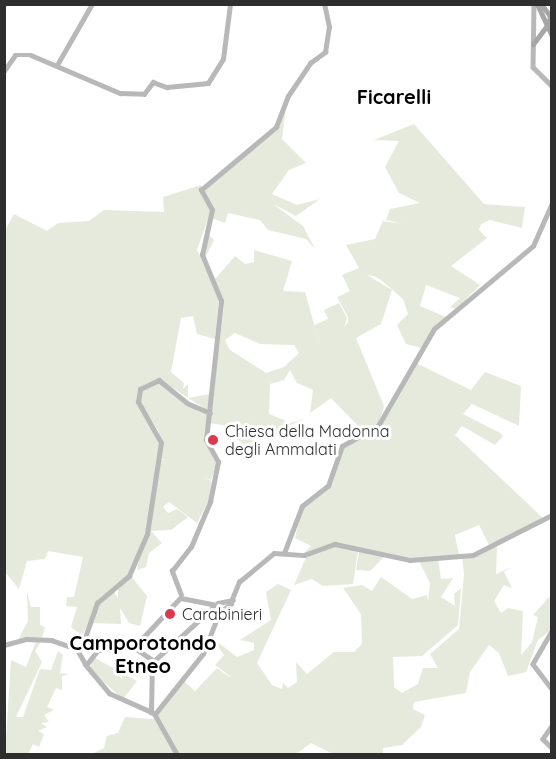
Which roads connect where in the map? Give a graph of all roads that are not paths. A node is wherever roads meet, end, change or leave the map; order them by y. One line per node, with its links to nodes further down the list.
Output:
1 (92, 4): 8 (street)
2 (230, 4): 8 (street)
3 (324, 4): 12 (street)
4 (537, 4): 5 (main road); 6 (main road); 7 (main road)
5 (535, 14): 7 (street)
6 (552, 34)
7 (534, 41): 10 (street)
8 (57, 65): 9 (street)
9 (4, 71)
10 (552, 87)
11 (552, 202): 14 (street)
12 (209, 411): 15 (street); 21 (street)
13 (552, 515): 14 (street)
14 (286, 551): 16 (street)
15 (181, 597): 17 (street); 20 (street)
16 (233, 601): 17 (street); 25 (street)
17 (216, 604): 23 (street)
18 (552, 631): 24 (street)
19 (4, 645): 21 (street)
20 (135, 646): 22 (street); 23 (street)
21 (78, 649): 22 (street)
22 (87, 661): 25 (street)
23 (153, 661): 25 (street)
24 (552, 689)
25 (152, 713): 28 (street)
26 (552, 726): 27 (street)
27 (552, 748)
28 (177, 754)

